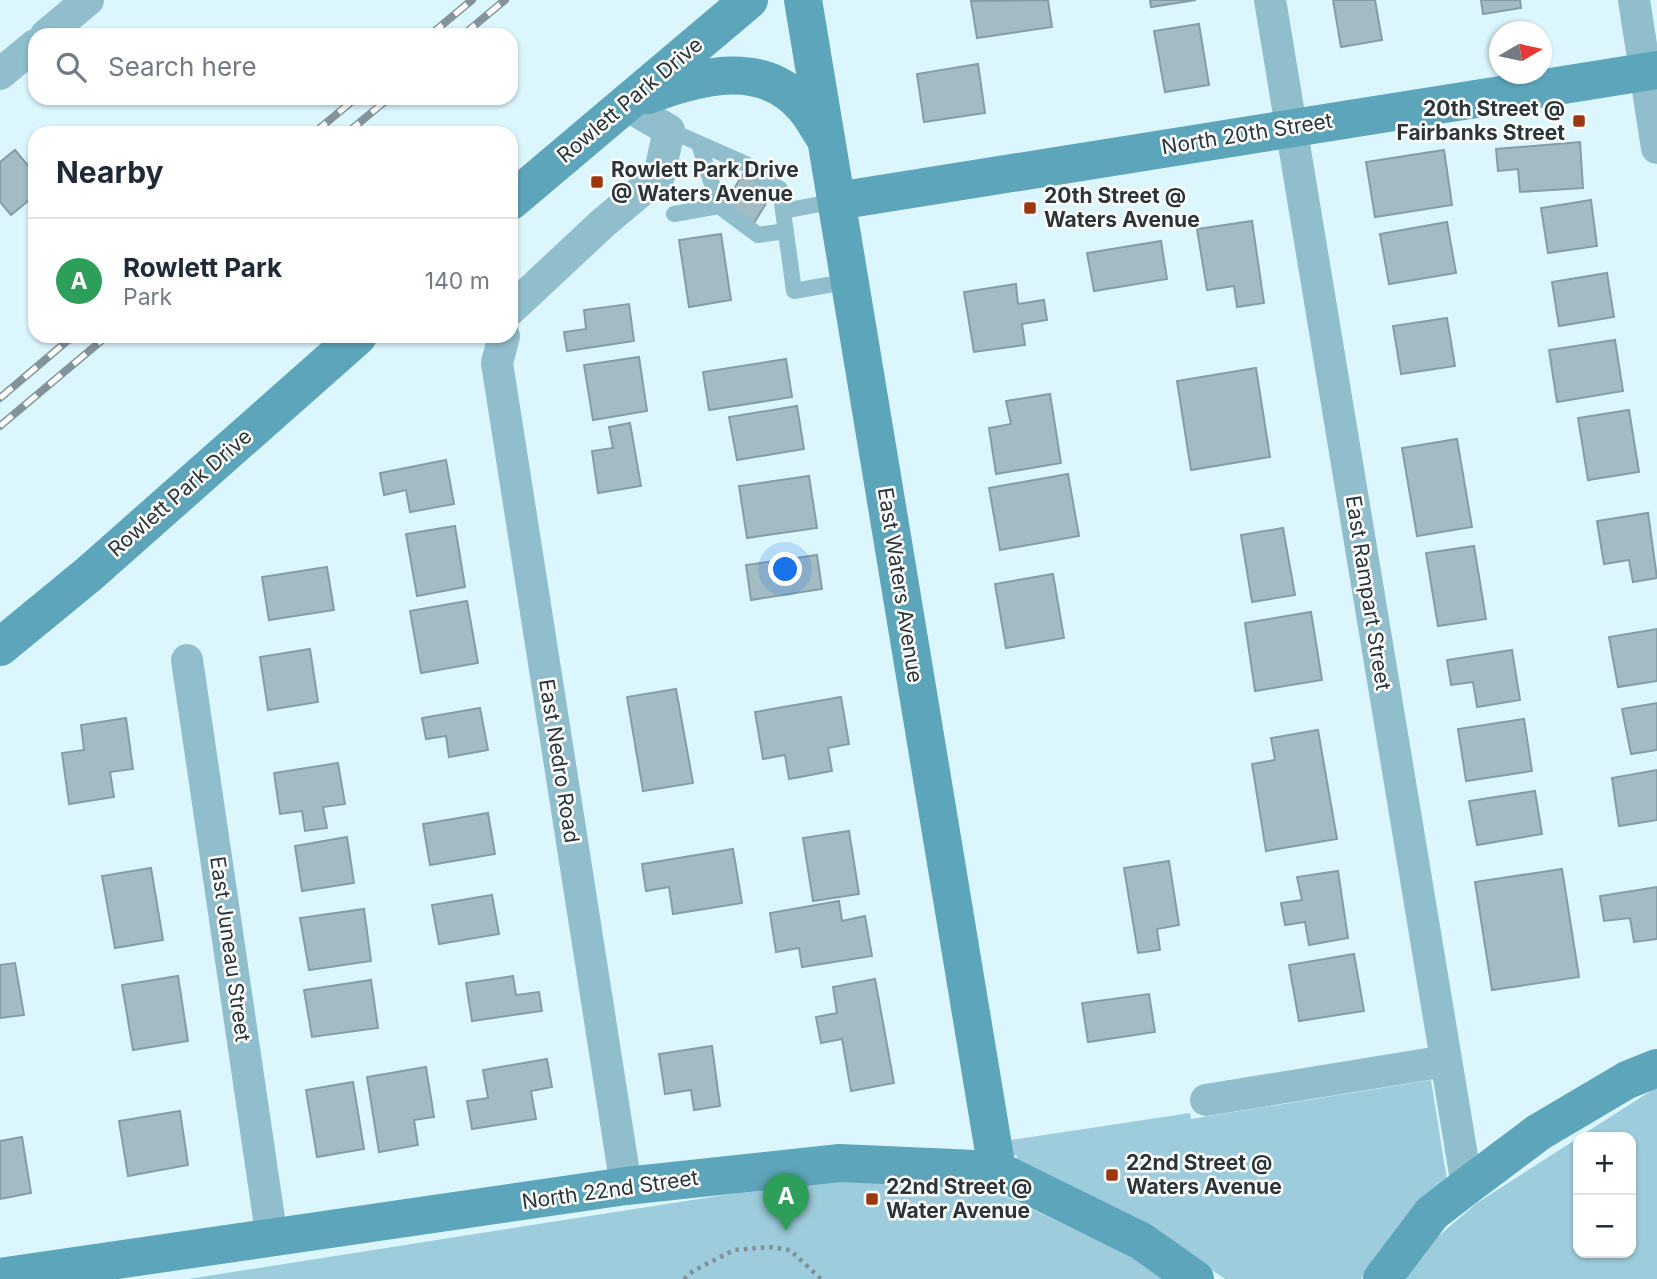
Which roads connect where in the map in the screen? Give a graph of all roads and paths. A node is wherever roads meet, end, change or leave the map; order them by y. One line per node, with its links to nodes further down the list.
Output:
1 (750, 0): 10 (street, Rowlett Park Drive)
2 (803, 0): 13 (street, East Waters Avenue)
3 (1270, 0): 11 (street, East Rampart Street)
4 (1634, 0): 8 (street)
5 (79, 3): 6 (street)
6 (53, 28)
7 (28, 50): 9 (street)
8 (1651, 71): 11 (street, North 20th Street); 15 (street)
9 (0, 74)
10 (624, 104): 12 (street); 13 (street); 16 (street, Rowlett Park Drive)
11 (1291, 127): 17 (street, North 20th Street); 28 (street, East Rampart Street)
12 (669, 130): 14 (lane); 23 (street)
13 (827, 140): 17 (street, East Waters Avenue)
14 (699, 144): 18 (lane); 19 (lane)
15 (1657, 148)
16 (518, 195)
17 (837, 201): 19 (lane); 22 (street, East Waters Avenue)
18 (719, 206): 20 (lane); 21 (lane)
19 (783, 211): 21 (lane)
20 (674, 214)
21 (786, 231): 22 (lane)
22 (850, 281): 31 (street, East Waters Avenue)
23 (518, 302)
24 (350, 343): 26 (street, Rowlett Park Drive)
25 (502, 343): 32 (street, East Nedro Road)
26 (0, 647)
27 (187, 660): 34 (street, East Juneau Street)
28 (1446, 1061): 30 (street); 33 (street, East Rampart Street)
29 (1657, 1068): 33 (street)
30 (1206, 1100)
31 (997, 1171): 32 (street, North 22nd Street); 38 (street, North 22nd Street)
32 (626, 1186): 34 (street, North 22nd Street)
33 (1467, 1186): 39 (street)
34 (272, 1239): 35 (street, North 22nd Street)
35 (0, 1278)
36 (684, 1279): 37 (path)
37 (821, 1279)
38 (1195, 1279)
39 (1382, 1279)

